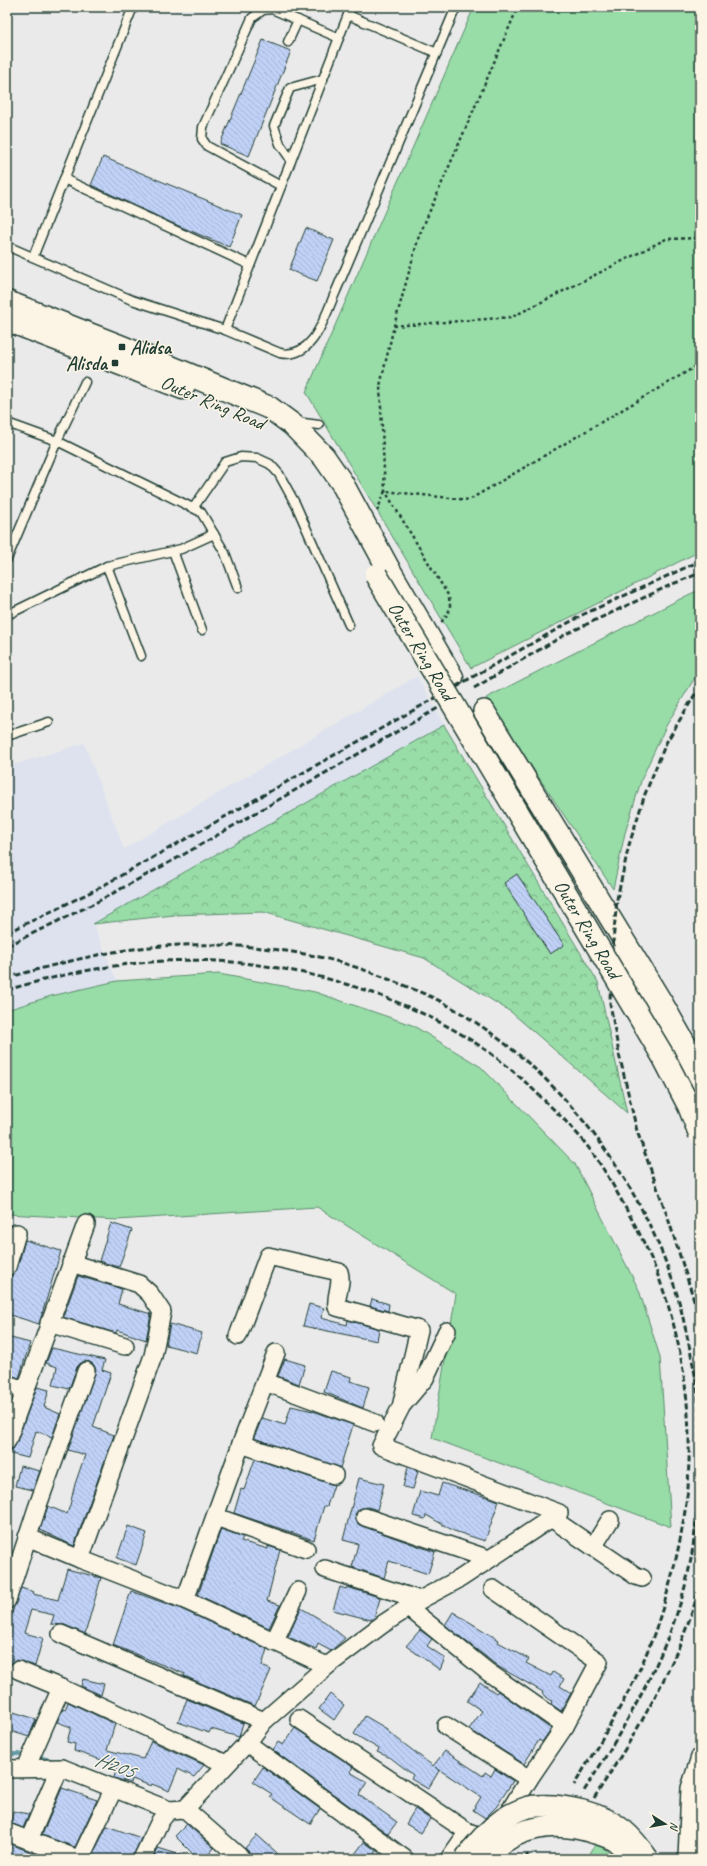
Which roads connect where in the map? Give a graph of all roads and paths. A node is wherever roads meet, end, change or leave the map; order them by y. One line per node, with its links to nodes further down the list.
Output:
1 (133, 7): 12 (lane)
2 (351, 7): 5 (lane)
3 (456, 7): 9 (lane)
4 (518, 7): 20 (path)
5 (348, 15): 7 (lane); 9 (lane)
6 (298, 20): 7 (lane); 8 (lane); 13 (lane)
7 (339, 38): 10 (lane)
8 (288, 42)
9 (437, 53): 21 (lane)
10 (323, 78): 11 (lane); 11 (lane)
11 (292, 160): 13 (lane)
12 (64, 179): 16 (lane); 17 (lane)
13 (281, 186): 17 (lane)
14 (700, 238): 20 (path)
15 (7, 246): 16 (lane)
16 (33, 257): 21 (lane)
17 (250, 265): 21 (lane)
18 (7, 302): 24 (highway, Outer Ring Road)
19 (7, 320): 35 (highway, Outer Ring Road)
20 (394, 326): 28 (path)
21 (225, 330)
22 (700, 364): 28 (path)
23 (85, 382): 27 (lane)
24 (285, 420): 26 (lane); 35 (highway, Outer Ring Road)
25 (7, 423): 27 (lane)
26 (319, 425)
27 (57, 441): 29 (lane); 33 (lane)
28 (385, 491): 30 (path); 38 (path)
29 (194, 507): 31 (lane); 39 (lane)
30 (376, 513)
31 (214, 534): 32 (lane); 36 (lane)
32 (173, 551): 34 (lane); 40 (lane)
33 (7, 559)
34 (107, 566): 37 (lane); 41 (lane)
35 (382, 571): 46 (highway, Outer Ring Road); 47 (highway, Outer Ring Road, bridge)
36 (238, 588)
37 (7, 615)
38 (441, 622)
39 (349, 625)
40 (202, 630)
41 (141, 656)
42 (484, 711): 45 (street)
43 (49, 722): 44 (lane)
44 (7, 736)
45 (700, 1070)
46 (700, 1104)
47 (700, 1134)
48 (86, 1224): 50 (street)
49 (18, 1233): 51 (street)
50 (71, 1262): 52 (street); 73 (street)
51 (7, 1267)
52 (49, 1323): 55 (street); 60 (street)
53 (447, 1331): 61 (street)
54 (238, 1336): 61 (street)
55 (125, 1346)
56 (276, 1353): 58 (street)
57 (86, 1371): 70 (street)
58 (265, 1382): 62 (street); 64 (street)
59 (7, 1384): 60 (street)
60 (25, 1390): 63 (street)
61 (401, 1407): 68 (street)
62 (375, 1423)
63 (7, 1441)
64 (241, 1444): 65 (street); 66 (street)
65 (334, 1476)
66 (216, 1517): 72 (street); 80 (street)
67 (365, 1517): 74 (street)
68 (551, 1518): 71 (street); 74 (street)
69 (610, 1520): 71 (street)
70 (27, 1537): 73 (street); 79 (street)
71 (593, 1547): 76 (street)
72 (306, 1549)
73 (80, 1559): 80 (street)
74 (489, 1559): 81 (street)
75 (325, 1569): 81 (street)
76 (642, 1578)
77 (493, 1588): 90 (street)
78 (298, 1591): 83 (street)
79 (7, 1600)
80 (185, 1600): 83 (street)
81 (415, 1604): 84 (street); 90 (street)
82 (61, 1634): 88 (street)
83 (274, 1642): 84 (street)
84 (327, 1666): 88 (street)
85 (18, 1670): 86 (street)
86 (61, 1688): 93 (street); 94 (street)
87 (299, 1718): 101 (street)
88 (264, 1721): 91 (street)
89 (446, 1726): 97 (street)
90 (565, 1726): 97 (street)
91 (247, 1743): 93 (street); 106 (street)
92 (700, 1757): 112 (street)
93 (226, 1764): 99 (street)
94 (26, 1768): 95 (street); 96 (street)
95 (62, 1768): 98 (street); 102 (street)
96 (7, 1769)
97 (529, 1779): 101 (street)
98 (114, 1788): 99 (street); 103 (street)
99 (177, 1809): 104 (street); 105 (street)
100 (7, 1832): 102 (street)
101 (468, 1832): 107 (street)
102 (29, 1840): 103 (street)
103 (79, 1859)
104 (142, 1859)
105 (242, 1859)
106 (405, 1859)
107 (449, 1859)
108 (465, 1859): 111 (street, bridge)
109 (486, 1859): 110 (street, bridge)
110 (633, 1859)
111 (648, 1859)
112 (687, 1859)

